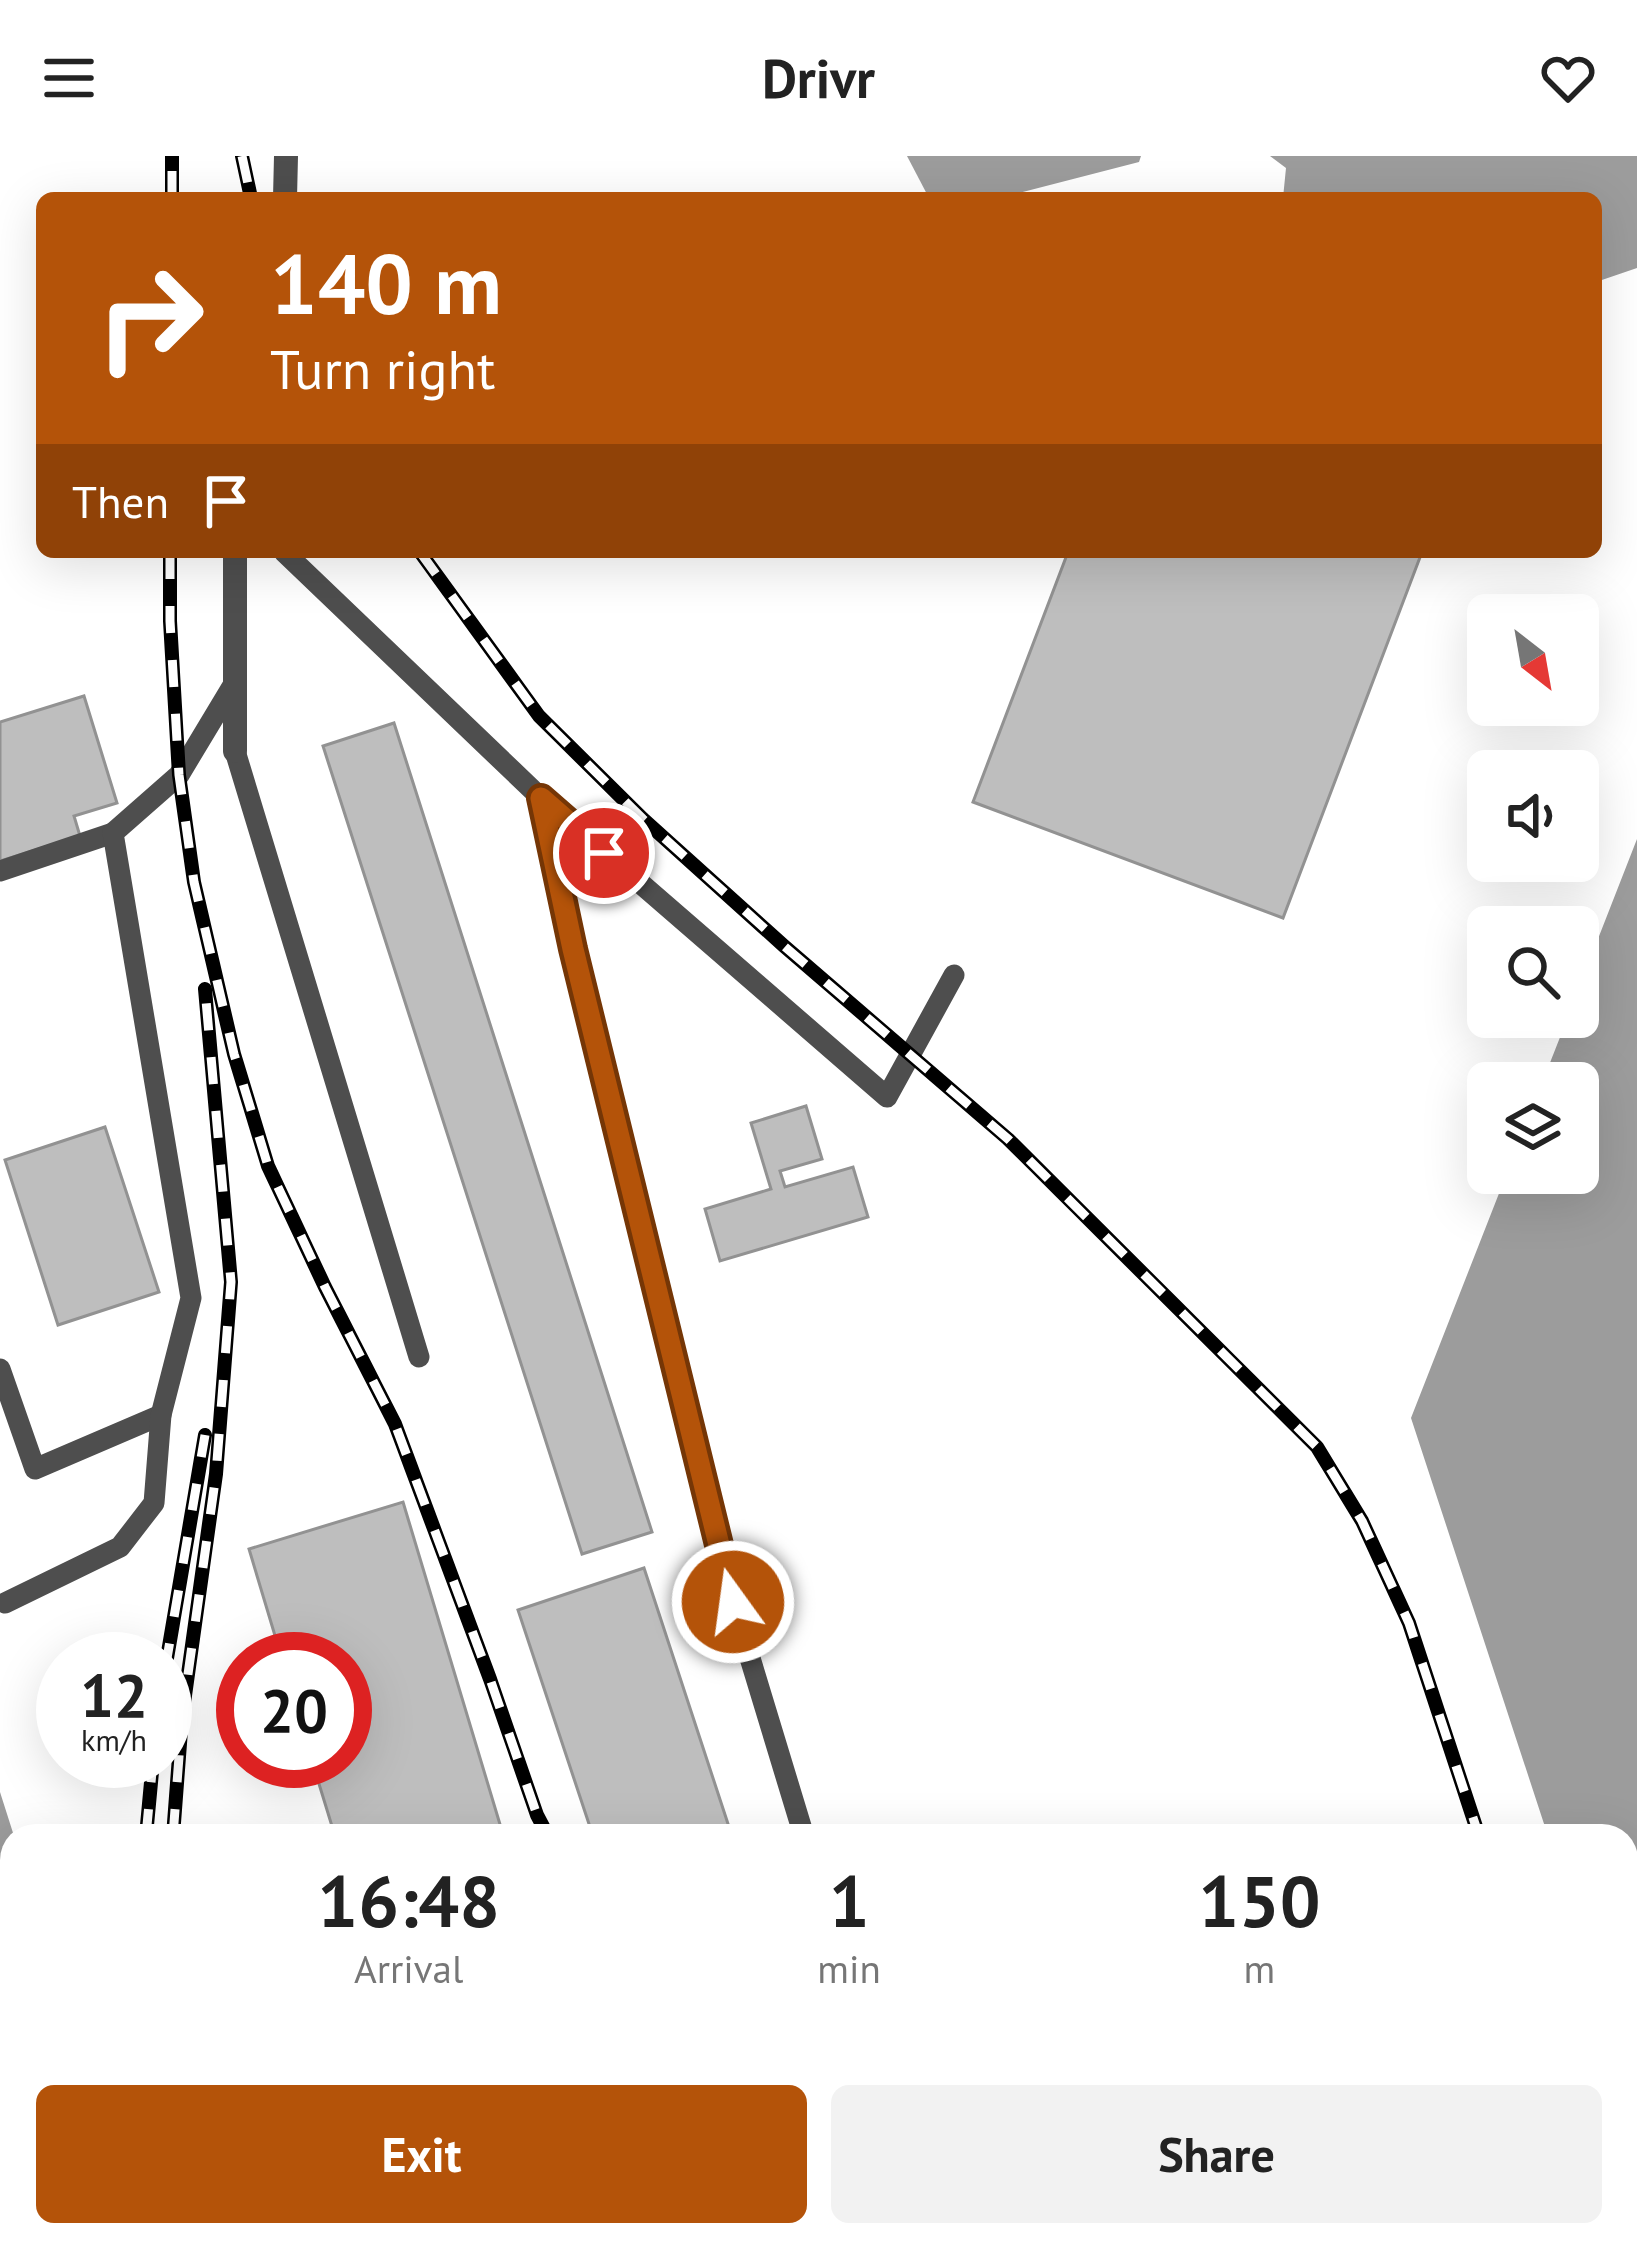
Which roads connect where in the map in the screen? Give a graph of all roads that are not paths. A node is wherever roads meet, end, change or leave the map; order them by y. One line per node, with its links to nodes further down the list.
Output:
1 (286, 156): 2 (street)
2 (285, 192)
3 (235, 558): 5 (street)
4 (290, 558): 7 (lane)
5 (235, 682): 6 (street); 8 (lane)
6 (235, 752): 11 (lane)
7 (541, 798): 10 (lane); 15 (lane)
8 (113, 833): 9 (lane); 13 (lane)
9 (0, 871)
10 (954, 975)
11 (419, 1357)
12 (0, 1369): 13 (lane)
13 (161, 1415): 14 (lane)
14 (5, 1603)
15 (800, 1824)

